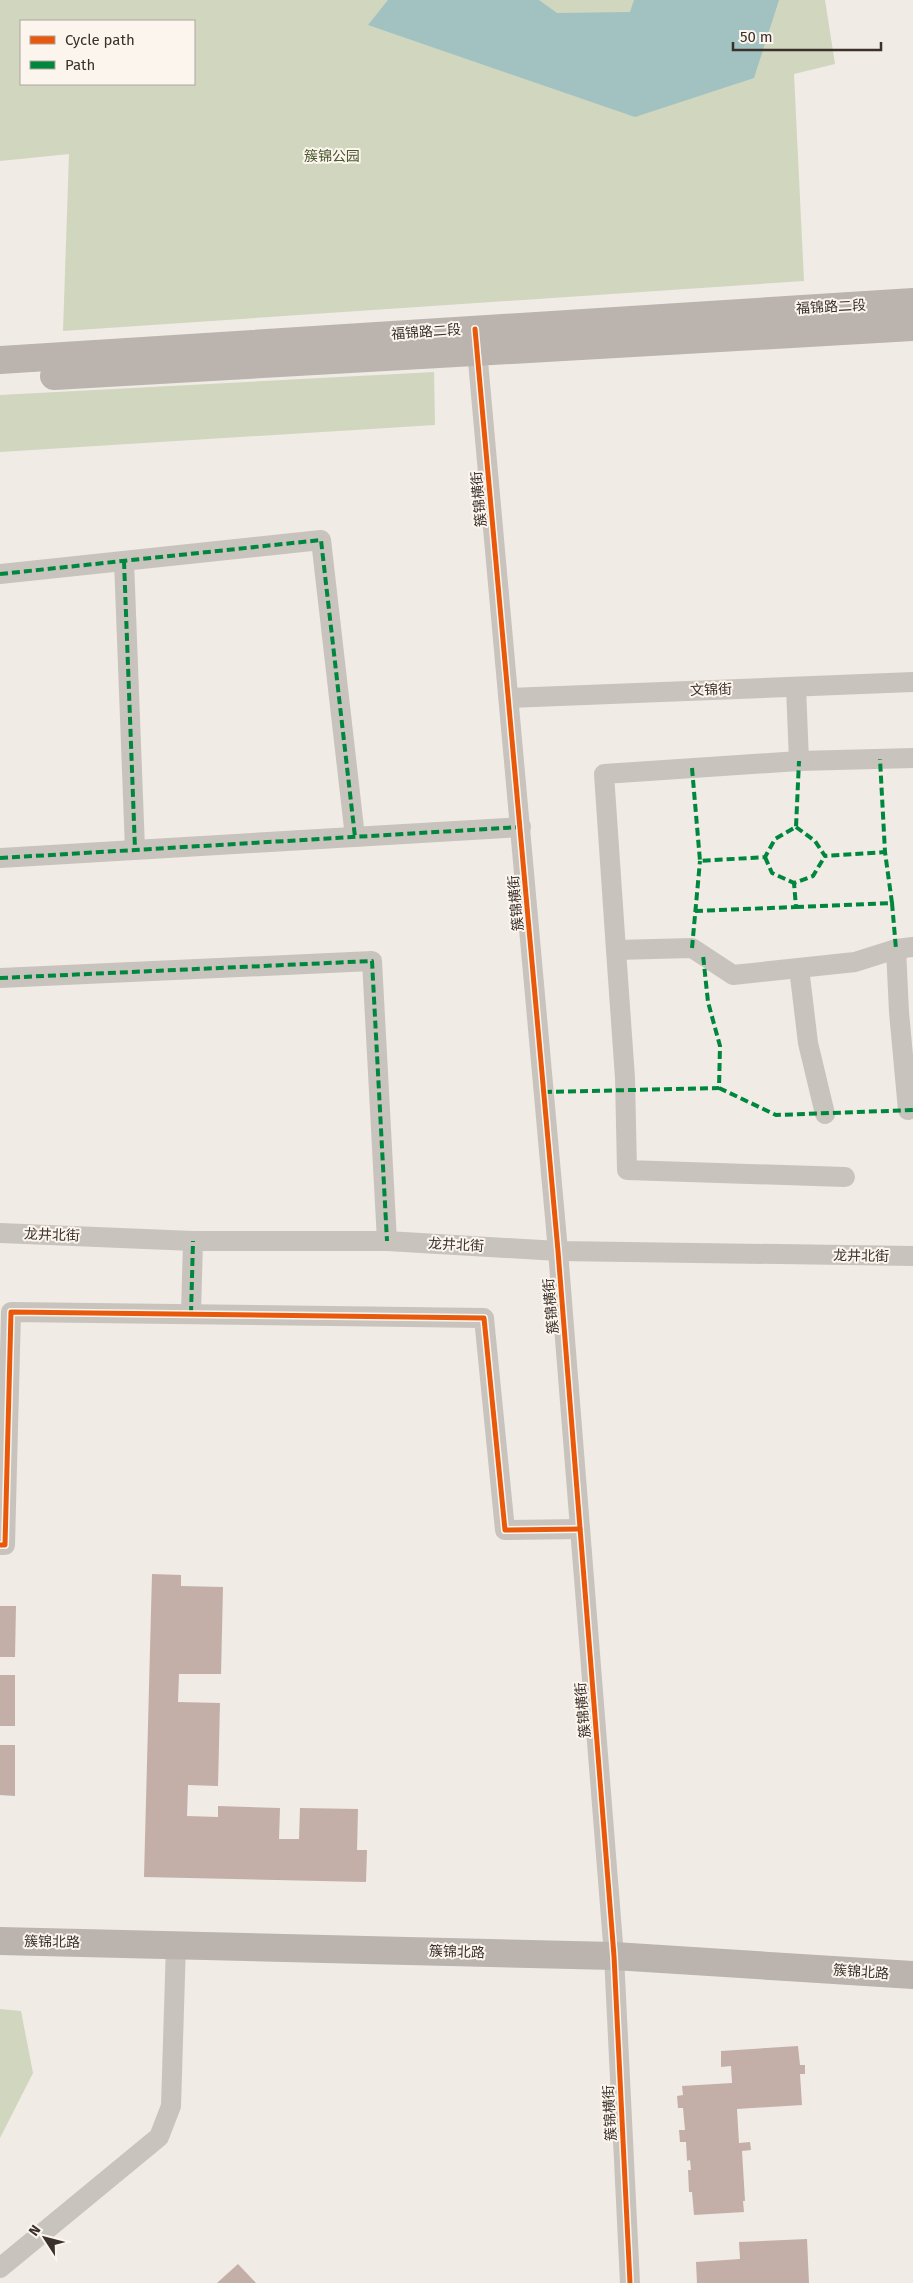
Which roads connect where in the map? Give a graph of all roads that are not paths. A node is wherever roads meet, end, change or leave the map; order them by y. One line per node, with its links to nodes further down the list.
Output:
1 (913, 302): 3 (street, 福锦路二段)
2 (913, 327): 3 (street, 福锦路二段)
3 (476, 340): 4 (street, 福锦路二段); 5 (street, 福锦路二段); 10 (street, 簇锦横街)
4 (0, 360)
5 (0, 379)
6 (124, 561): 7 (street); 14 (street); 15 (street)
7 (0, 574)
8 (913, 682): 9 (street, 文锦街)
9 (796, 687): 10 (street, 文锦街); 12 (street)
10 (508, 698): 13 (street, 簇锦横街)
11 (913, 758): 12 (street)
12 (799, 761): 18 (street)
13 (520, 827): 14 (street); 27 (street, 簇锦横街)
14 (354, 837): 15 (street)
15 (135, 849): 16 (street)
16 (0, 858)
17 (904, 948): 19 (street); 21 (street)
18 (616, 950): 19 (street); 23 (street)
19 (799, 968): 22 (street)
20 (0, 978): 26 (street)
21 (908, 1110)
22 (825, 1114)
23 (845, 1177)
24 (0, 1233): 25 (street, 龙井北街)
25 (193, 1241): 26 (street, 龙井北街); 29 (street)
26 (387, 1241): 27 (street, 龙井北街)
27 (558, 1251): 28 (street, 龙井北街); 30 (street, 簇锦横街)
28 (913, 1256)
29 (191, 1314): 30 (street); 31 (street)
30 (580, 1529): 34 (street, 簇锦横街)
31 (0, 1545)
32 (0, 1941): 33 (street, 簇锦北路)
33 (176, 1944): 34 (street, 簇锦北路); 36 (street)
34 (614, 1956): 35 (street, 簇锦北路); 37 (street, 簇锦横街)
35 (913, 1975)
36 (0, 2268)
37 (630, 2283)

